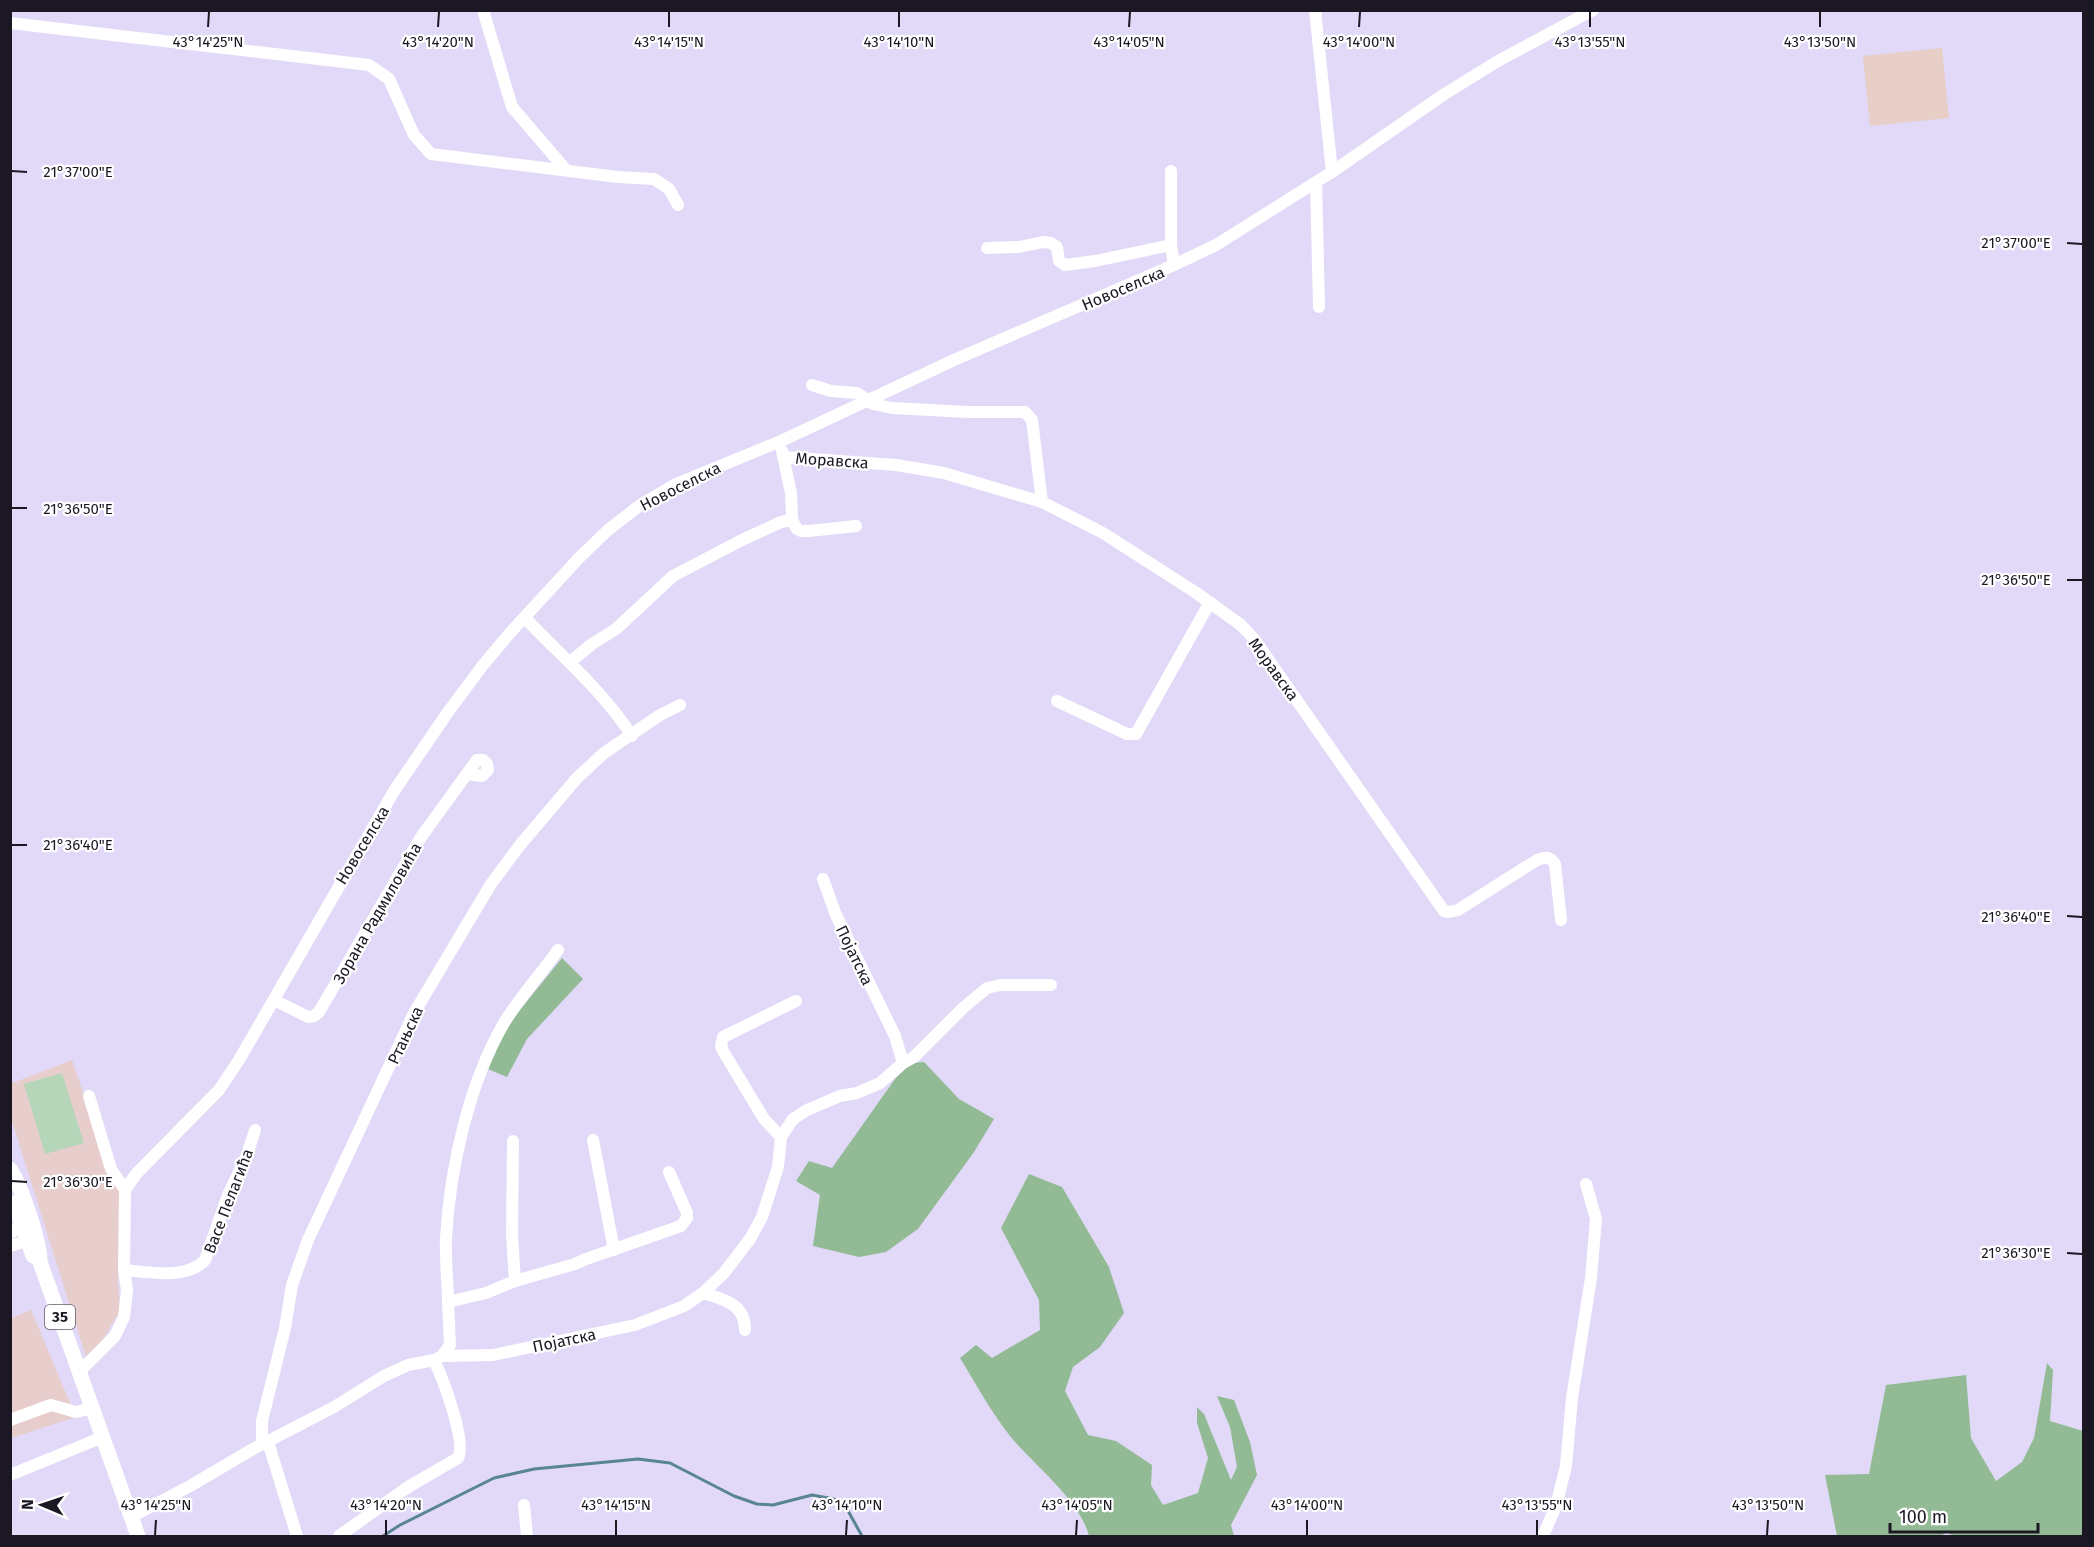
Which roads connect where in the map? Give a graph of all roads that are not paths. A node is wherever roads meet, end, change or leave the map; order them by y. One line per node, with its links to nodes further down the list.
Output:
1 (483, 10): 5 (street)
2 (1315, 10): 7 (street)
3 (1593, 10): 7 (street, Новоселска)
4 (10, 23): 5 (street)
5 (566, 171): 9 (street)
6 (1171, 171): 10 (street)
7 (1332, 172): 8 (street, Новоселска)
8 (1316, 182): 12 (street, Новоселска); 13 (street)
9 (678, 205)
10 (1171, 245): 11 (street); 12 (street)
11 (987, 248)
12 (1174, 265): 15 (street, Новоселска)
13 (1319, 307)
14 (812, 385): 15 (street)
15 (867, 401): 16 (street, Новоселска); 18 (street)
16 (781, 441): 17 (street); 22 (street, Новоселска)
17 (783, 457): 18 (street, Моравска); 19 (street)
18 (1042, 502): 21 (street, Моравска)
19 (792, 520): 20 (street); 23 (street)
20 (856, 526)
21 (1210, 602): 24 (street); 29 (street, Моравска)
22 (525, 618): 23 (street); 32 (street, Новоселска)
23 (570, 662): 26 (street)
24 (1057, 701)
25 (680, 705): 26 (street, Ртањска)
26 (632, 736): 60 (street, Ртањска)
27 (467, 774): 32 (street, Зорана Радмиловића)
28 (823, 879): 34 (street, Појатска)
29 (1561, 920)
30 (558, 950): 53 (street)
31 (1051, 985): 34 (street)
32 (274, 1000): 43 (street, Новоселска)
33 (796, 1001): 37 (street)
34 (903, 1063): 37 (street)
35 (89, 1096): 43 (street)
36 (255, 1130): 50 (street, Васе Пелагића)
37 (781, 1137): 52 (street, Појатска)
38 (593, 1140): 48 (street)
39 (513, 1141): 51 (street)
40 (10, 1169): 49 (main road, 35)
41 (669, 1172): 48 (street)
42 (1586, 1184): 68 (street)
43 (125, 1190): 50 (street)
44 (10, 1191): 45 (main road, 35)
45 (16, 1229): 46 (main road, 35)
46 (27, 1241): 47 (street); 49 (main road, 35)
47 (10, 1246)
48 (614, 1250): 51 (street)
49 (40, 1262): 56 (main road, 35)
50 (124, 1270): 56 (street)
51 (515, 1281): 53 (street)
52 (703, 1293): 54 (street); 55 (street, Појатска)
53 (448, 1302): 55 (street)
54 (745, 1330)
55 (438, 1358): 60 (street, Појатска); 66 (street)
56 (80, 1371): 57 (main road, 35)
57 (93, 1408): 58 (street); 59 (main road, 35)
58 (10, 1420)
59 (103, 1437): 61 (street); 63 (main road, 35)
60 (265, 1443): 63 (street, Појатска); 65 (street)
61 (10, 1475)
62 (524, 1505): 67 (street)
63 (131, 1517): 64 (main road, 35)
64 (138, 1536)
65 (297, 1536)
66 (339, 1536)
67 (526, 1536)
68 (1543, 1536)

